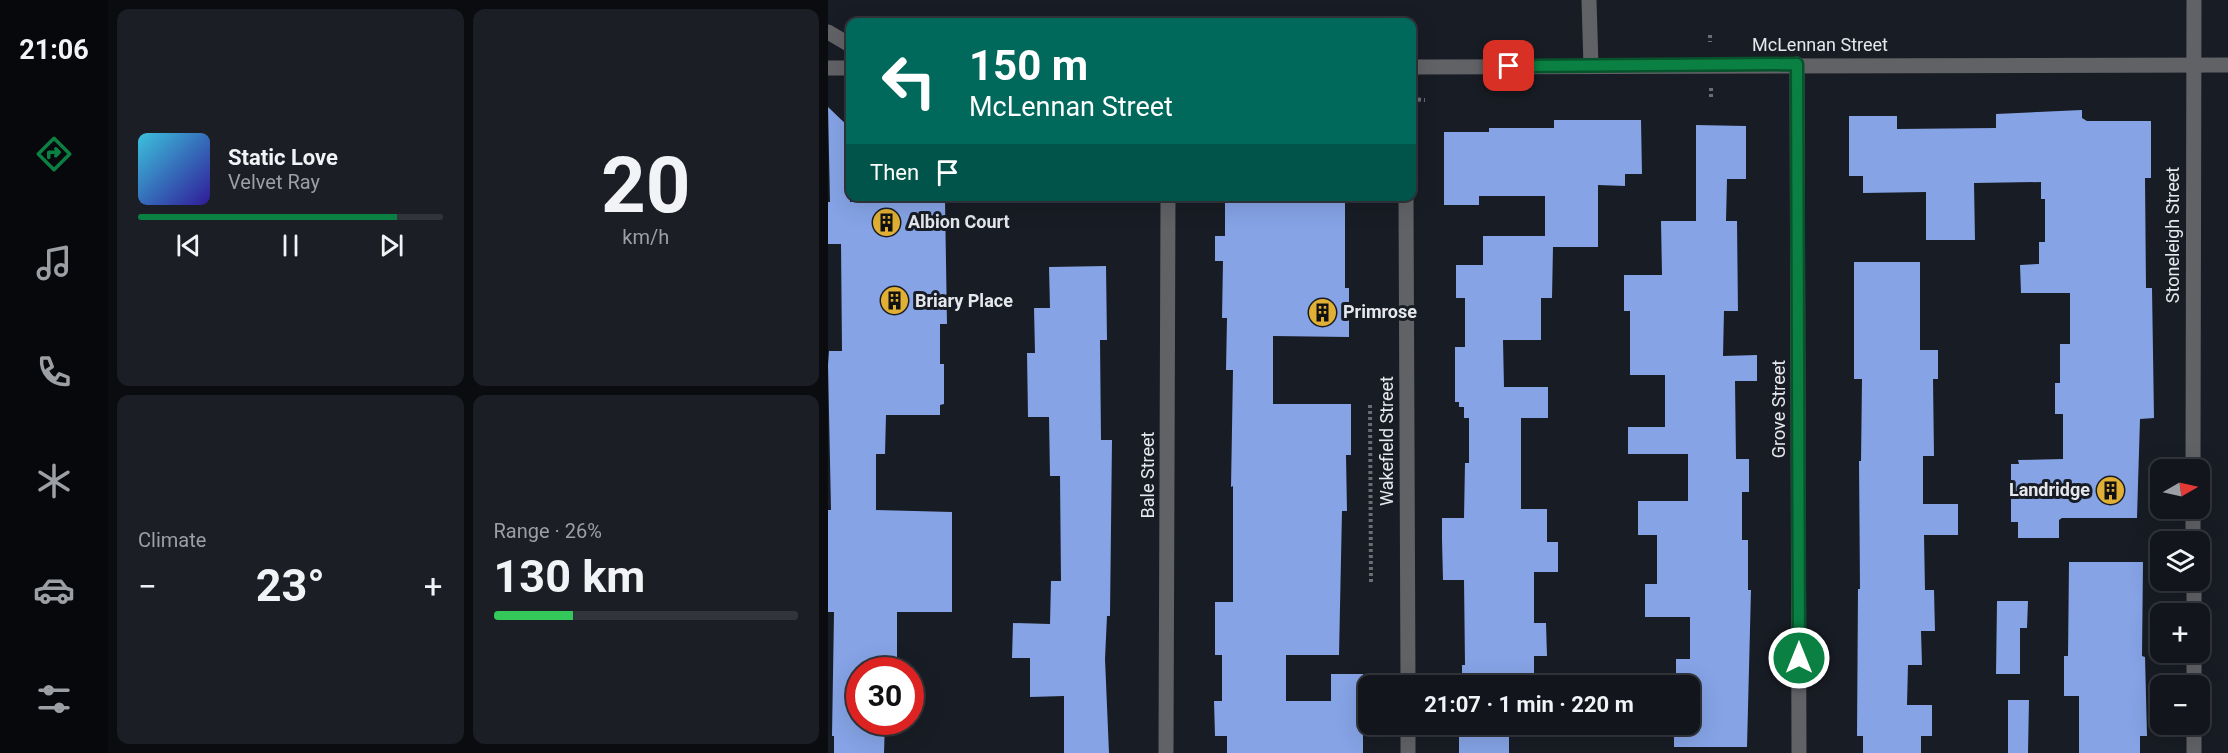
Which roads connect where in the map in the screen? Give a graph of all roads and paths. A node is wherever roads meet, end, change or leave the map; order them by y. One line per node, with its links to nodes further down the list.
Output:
1 (1589, 0): 10 (street)
2 (2194, 0): 8 (street, Stoneleigh Street)
3 (828, 32): 6 (street)
4 (1710, 35): 5 (path)
5 (1710, 42)
6 (846, 43)
7 (1797, 64): 8 (street, McLennan Street); 10 (street, McLennan Street); 28 (street, Grove Street)
8 (2192, 65): 9 (street, McLennan Street); 21 (street, Stoneleigh Street)
9 (2228, 65)
10 (1591, 66): 11 (street, McLennan Street)
11 (1416, 67)
12 (828, 68): 13 (street)
13 (846, 68)
14 (1711, 88): 15 (path)
15 (1711, 96)
16 (1416, 99): 17 (path)
17 (1425, 100)
18 (1168, 201): 26 (street, Bale Street)
19 (1406, 201): 23 (street, Wakefield Street)
20 (1370, 405): 22 (path)
21 (2193, 459)
22 (1371, 582)
23 (1408, 675)
24 (1408, 735): 27 (street)
25 (2194, 735): 29 (street)
26 (1166, 753)
27 (1408, 753)
28 (1799, 753)
29 (2194, 753)

